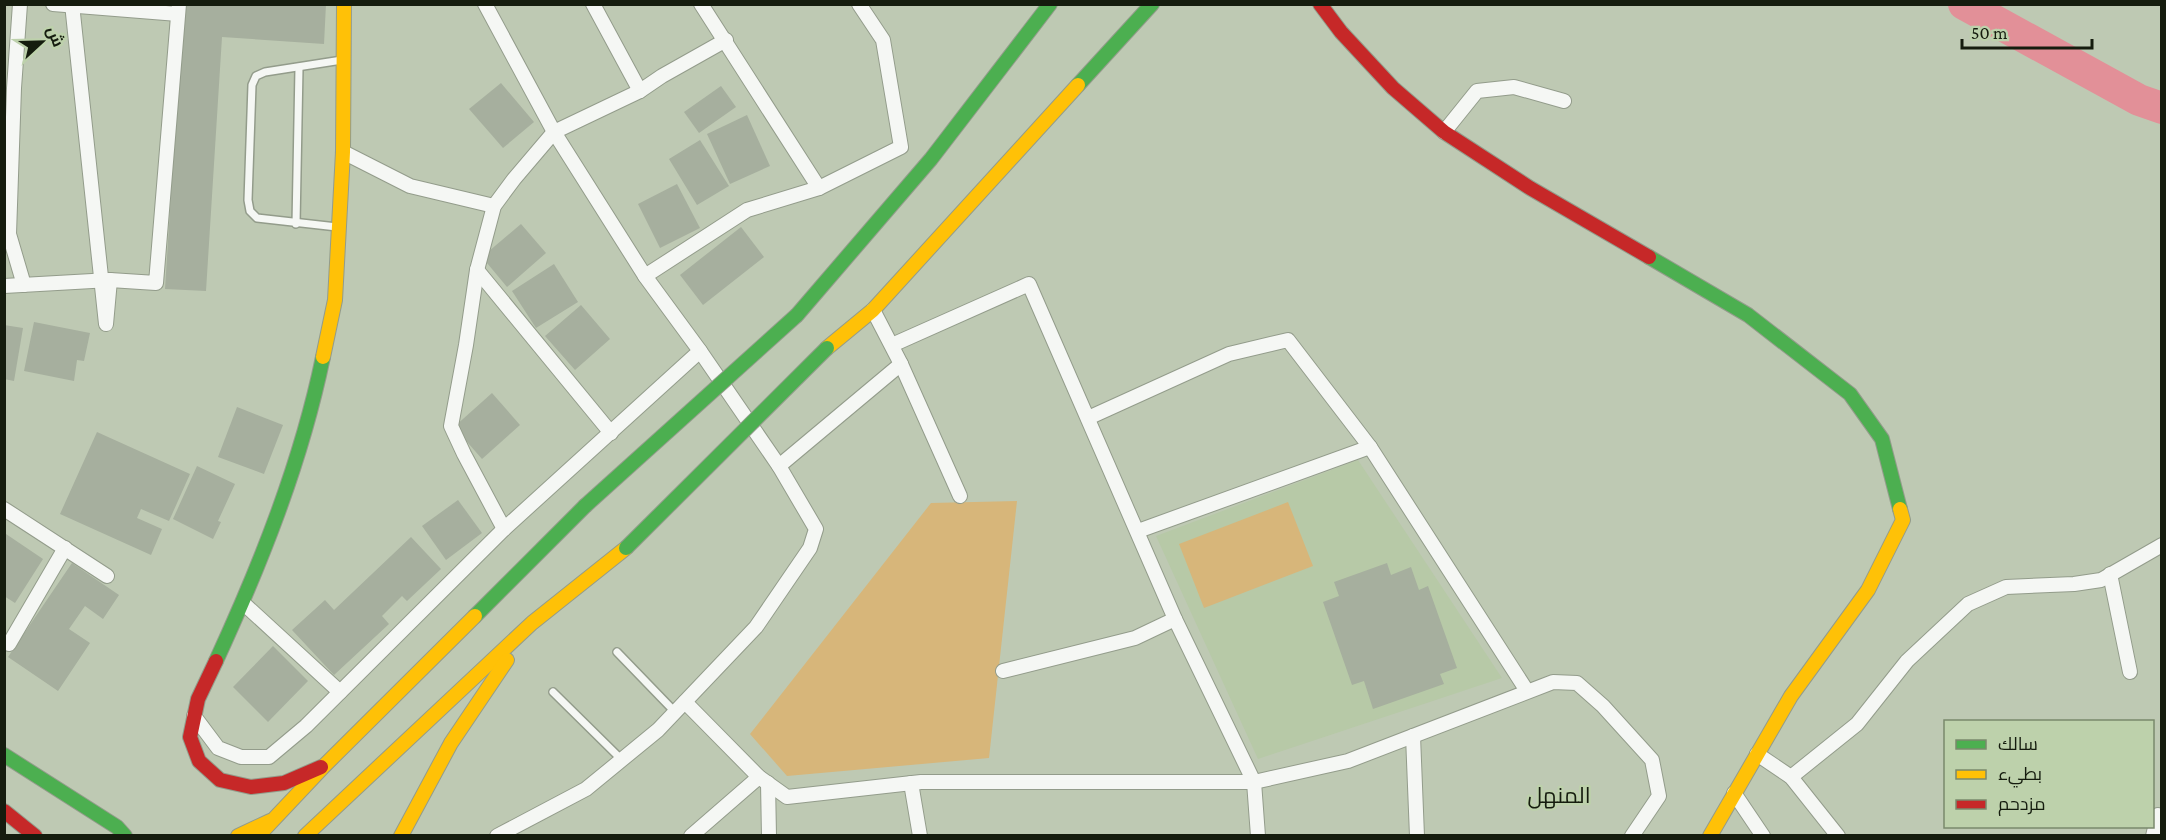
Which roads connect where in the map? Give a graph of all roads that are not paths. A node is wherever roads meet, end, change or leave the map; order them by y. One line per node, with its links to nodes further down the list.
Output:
1 (20, 4): 21 (street)
2 (53, 4): 12 (street)
3 (72, 4): 28 (street)
4 (344, 4): 14 (main road)
5 (485, 4): 18 (street)
6 (593, 4): 16 (street)
7 (701, 4): 13 (street)
8 (859, 4): 22 (street)
9 (1050, 4): 64 (main road, bridge)
10 (1152, 4): 31 (main road)
11 (1320, 4): 19 (main road)
12 (179, 9): 28 (street)
13 (726, 40): 16 (street); 22 (street)
14 (345, 59): 15 (lane); 20 (main road)
15 (299, 68): 24 (lane); 24 (lane)
16 (639, 91): 18 (street)
17 (1564, 101): 19 (street)
18 (554, 132): 23 (street); 27 (street)
19 (1444, 132): 61 (main road)
20 (343, 152): 23 (street); 25 (main road)
21 (8, 157): 29 (street)
22 (819, 188): 27 (street)
23 (494, 206): 26 (street)
24 (296, 224): 25 (lane)
25 (340, 227): 47 (main road)
26 (477, 270): 36 (street); 41 (street)
27 (645, 276): 33 (street)
28 (110, 280): 29 (street)
29 (24, 285): 30 (street)
30 (4, 286)
31 (873, 310): 32 (street); 49 (main road, bridge)
32 (892, 345): 34 (street); 35 (street)
33 (700, 351): 36 (street); 38 (street)
34 (901, 364): 38 (street); 39 (street)
35 (1088, 418): 37 (street); 42 (street)
36 (611, 433): 41 (street)
37 (1370, 447): 42 (street); 55 (street)
38 (779, 466): 57 (street)
39 (960, 496)
40 (4, 510): 44 (street)
41 (504, 529): 54 (street)
42 (1138, 531): 48 (street)
43 (2162, 544): 45 (street)
44 (65, 548): 46 (street); 50 (street)
45 (2110, 574): 53 (street); 65 (street)
46 (107, 576)
47 (243, 603): 54 (street); 59 (main road)
48 (1175, 619): 52 (street); 67 (street)
49 (532, 623): 78 (main road); 79 (main road)
50 (9, 644)
51 (617, 652): 58 (lane)
52 (1003, 670)
53 (2130, 672)
54 (340, 692): 59 (street)
55 (1527, 692): 60 (street); 86 (street)
56 (553, 693): 63 (lane)
57 (685, 702): 58 (street); 66 (street)
58 (675, 712): 63 (street)
59 (194, 716): 64 (main road)
60 (1413, 736): 67 (street); 85 (street)
61 (1757, 754): 65 (street); 69 (main road)
62 (4, 755): 73 (main road)
63 (622, 760): 80 (street)
64 (324, 766): 72 (main road)
65 (1791, 777): 89 (street)
66 (763, 780): 68 (street); 81 (street); 82 (street)
67 (1254, 782): 68 (street); 84 (street)
68 (911, 783): 83 (street)
69 (1734, 793): 87 (main road); 88 (street)
70 (4, 811): 74 (main road)
71 (2158, 815): 90 (street)
72 (272, 821): 76 (main road); 77 (main road)
73 (121, 831): 75 (main road)
74 (35, 836)
75 (140, 836)
76 (238, 836)
77 (258, 836)
78 (306, 836)
79 (401, 836)
80 (497, 836)
81 (691, 836)
82 (769, 836)
83 (920, 836)
84 (1258, 836)
85 (1417, 836)
86 (1632, 836)
87 (1710, 836)
88 (1763, 836)
89 (1838, 836)
90 (2153, 836)

